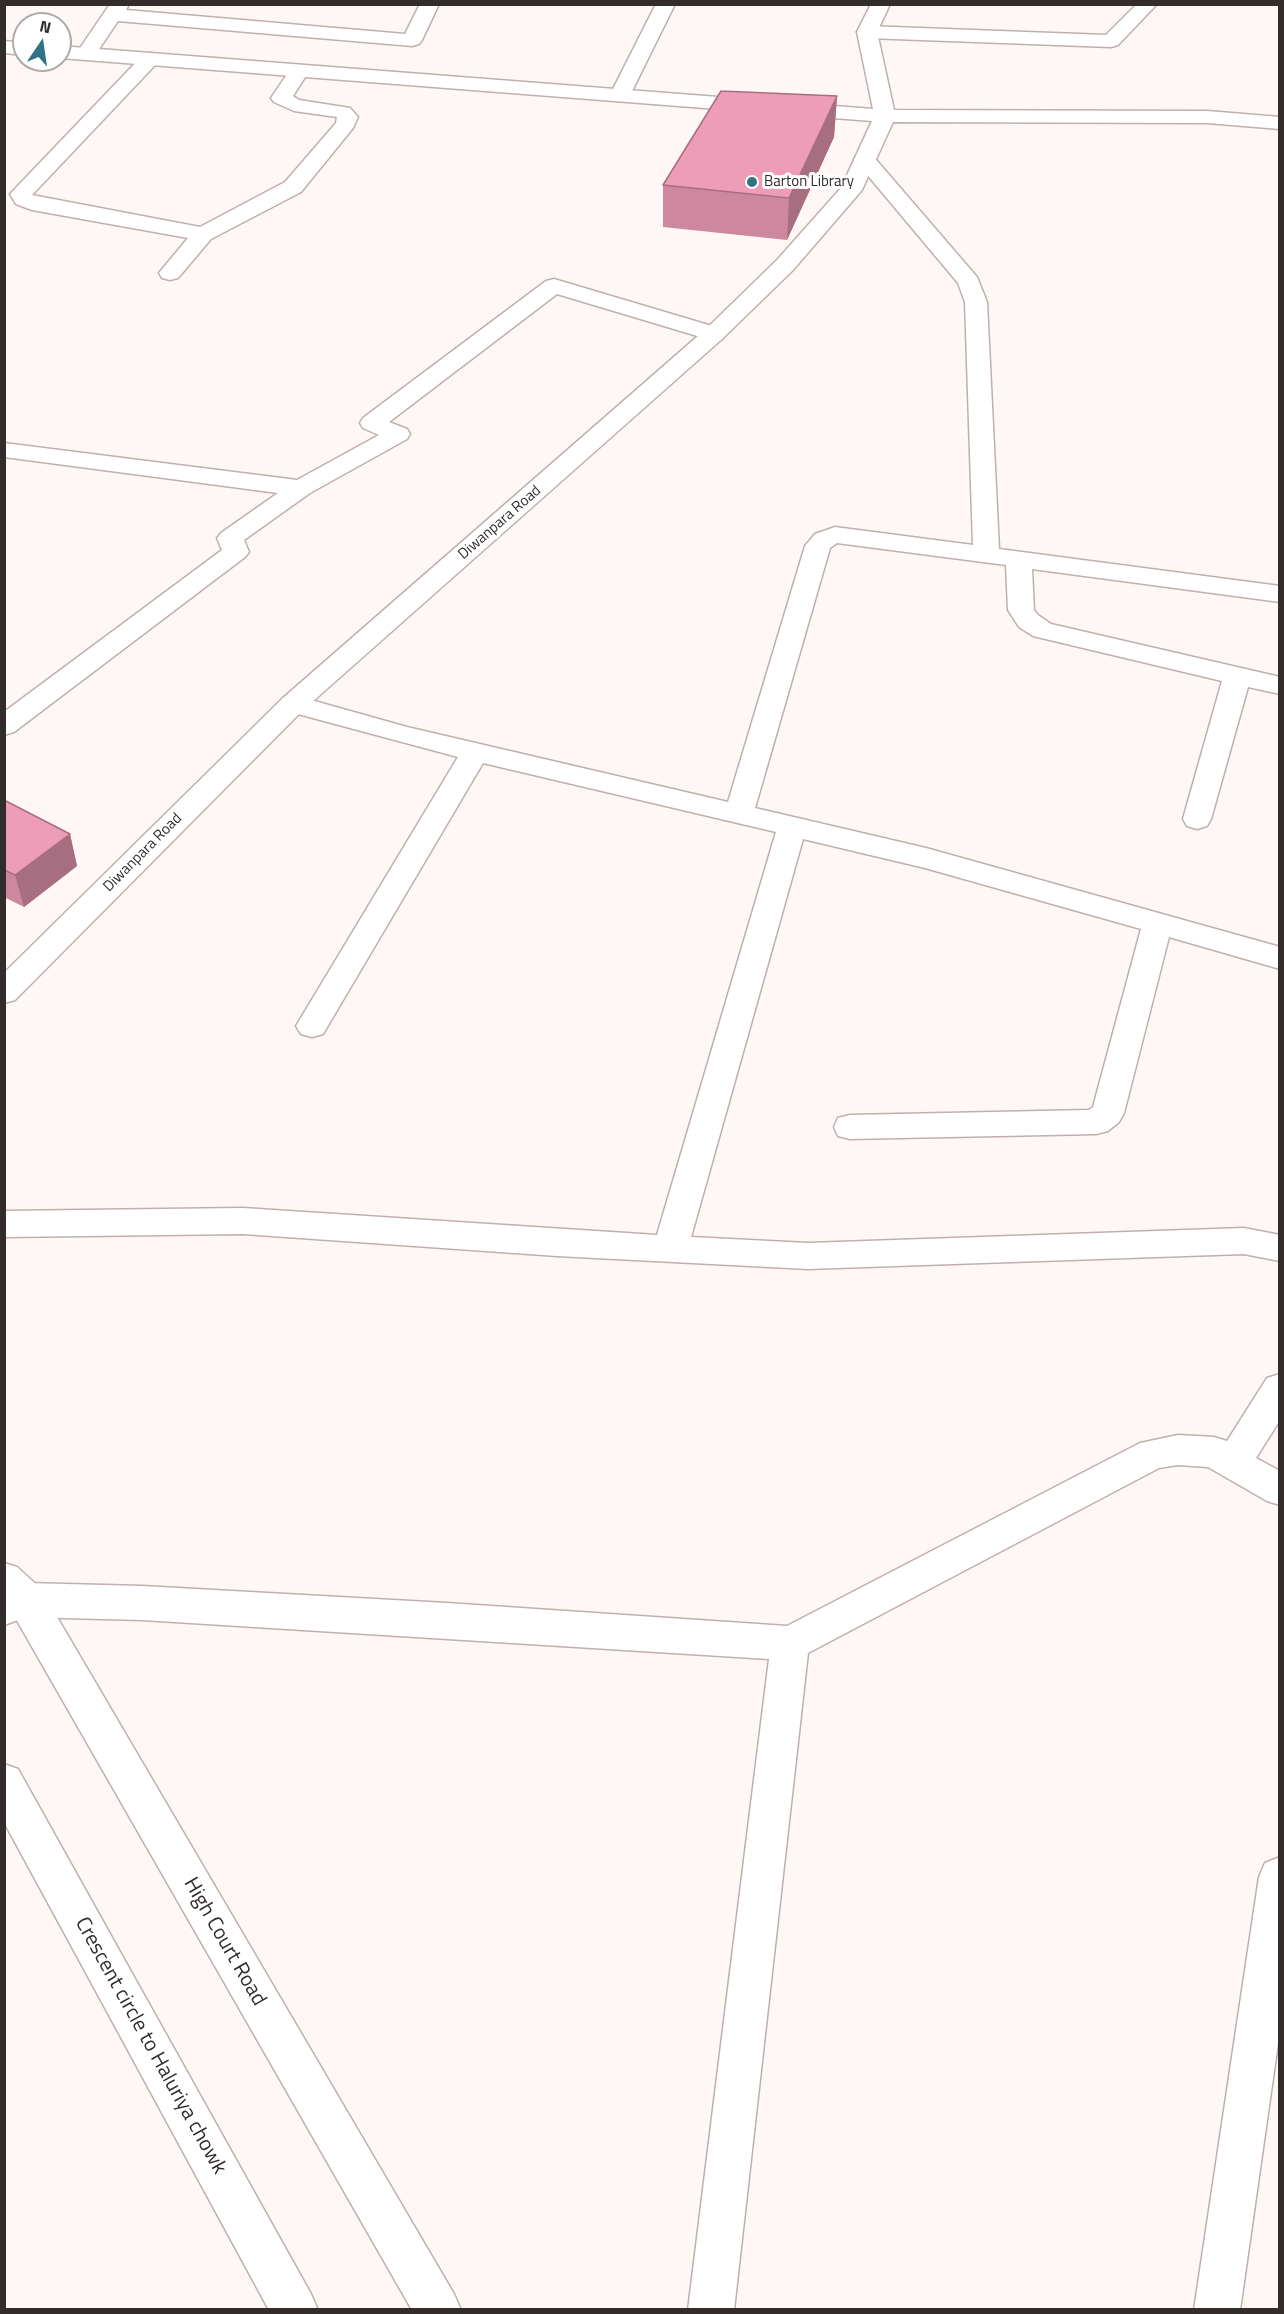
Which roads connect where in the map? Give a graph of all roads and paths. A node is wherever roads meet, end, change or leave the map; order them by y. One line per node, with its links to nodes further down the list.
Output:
1 (430, 4): 5 (street)
2 (666, 4): 11 (street)
3 (880, 4): 6 (street)
4 (1148, 4): 6 (street)
5 (117, 10): 8 (street)
6 (867, 32): 12 (street)
7 (72, 53): 8 (street)
8 (86, 54): 9 (street)
9 (150, 59): 10 (street); 15 (street)
10 (299, 70): 11 (street); 15 (street)
11 (620, 96): 12 (street)
12 (885, 116): 13 (street); 14 (street, Diwanpara Road)
13 (1280, 123)
14 (865, 159): 17 (street, Diwanpara Road); 20 (street)
15 (203, 234): 16 (street)
16 (170, 273)
17 (714, 334): 19 (street); 25 (street, Diwanpara Road)
18 (4, 450): 19 (street)
19 (301, 488): 26 (street)
20 (986, 554): 21 (street); 28 (street)
21 (1019, 559): 22 (street); 23 (street)
22 (1280, 594)
23 (1237, 676): 24 (street); 29 (street)
24 (1280, 686)
25 (293, 704): 27 (street); 33 (street, Diwanpara Road)
26 (4, 726)
27 (475, 752): 28 (street); 34 (street)
28 (738, 815): 30 (street)
29 (1197, 819)
30 (792, 827): 31 (street); 38 (street)
31 (1157, 924): 32 (street); 35 (street)
32 (1280, 958)
33 (4, 992)
34 (312, 1026)
35 (850, 1127)
36 (4, 1224): 38 (street)
37 (1280, 1248): 38 (street)
38 (670, 1249)
39 (1280, 1388): 40 (street)
40 (1233, 1464): 41 (street); 43 (street)
41 (1280, 1490)
42 (12, 1595): 43 (street); 47 (street, High Court Road)
43 (790, 1644): 48 (street)
44 (4, 1782): 46 (street, Crescent circle to Haluriya chowk)
45 (1280, 1877): 49 (street)
46 (295, 2310)
47 (438, 2310)
48 (711, 2310)
49 (1217, 2310)

